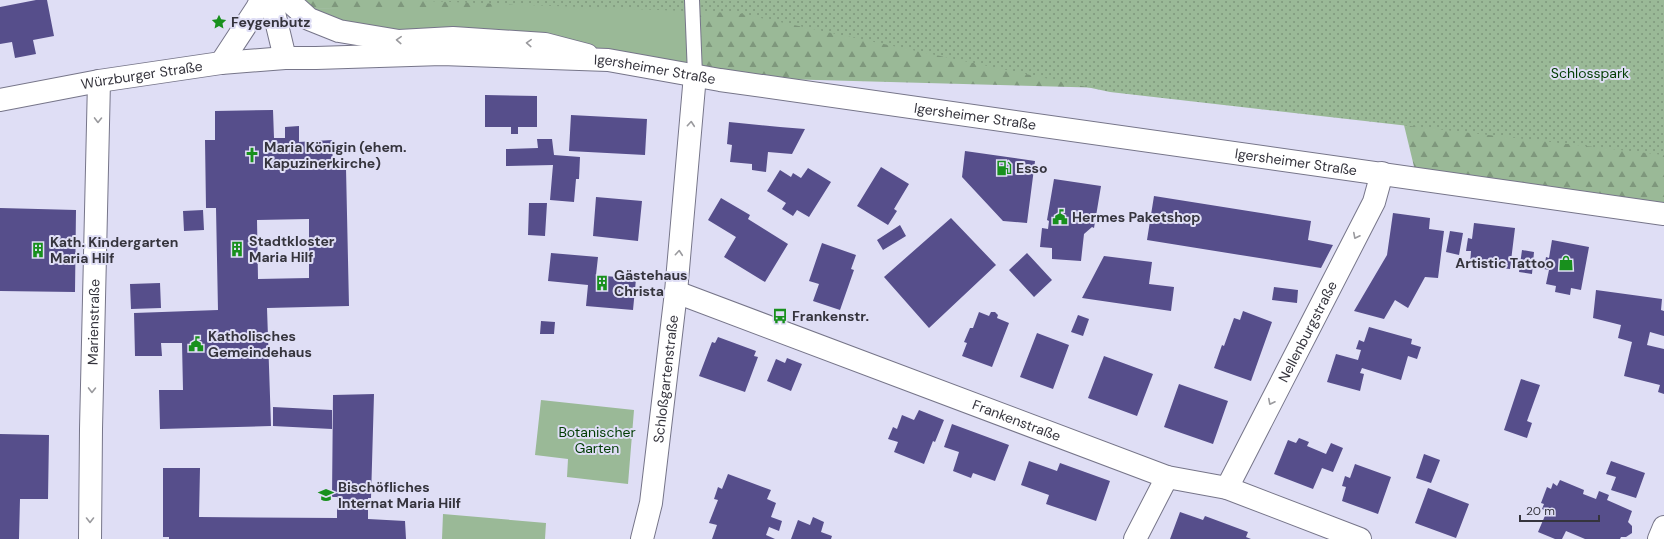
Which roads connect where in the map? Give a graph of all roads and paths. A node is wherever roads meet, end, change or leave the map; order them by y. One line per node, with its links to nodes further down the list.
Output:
1 (261, 0): 7 (street)
2 (271, 0): 5 (street)
3 (288, 0): 6 (street, one-way to 3)
4 (692, 0): 8 (lane)
5 (285, 58): 6 (street, Igersheimer Straße); 7 (street, Würzburger Straße)
6 (608, 60): 8 (street, Igersheimer Straße)
7 (220, 63): 9 (street, Würzburger Straße)
8 (695, 75): 11 (street, Igersheimer Straße); 13 (street, Schloßgartenstraße, one-way to 8)
9 (99, 81): 10 (street, Würzburger Straße); 17 (street, Marienstraße, one-way to 17)
10 (0, 100)
11 (1382, 173): 12 (street, Igersheimer Straße); 15 (street, Nellenburgstraße, one-way to 15)
12 (1664, 214)
13 (676, 292): 14 (street, Frankenstraße); 18 (street, Schloßgartenstraße)
14 (1167, 477): 15 (street, Frankenstraße); 19 (street)
15 (1227, 488): 20 (street, Frankenstraße)
16 (1664, 527): 21 (street)
17 (90, 539)
18 (642, 539)
19 (1135, 539)
20 (1360, 539)
21 (1659, 539)

